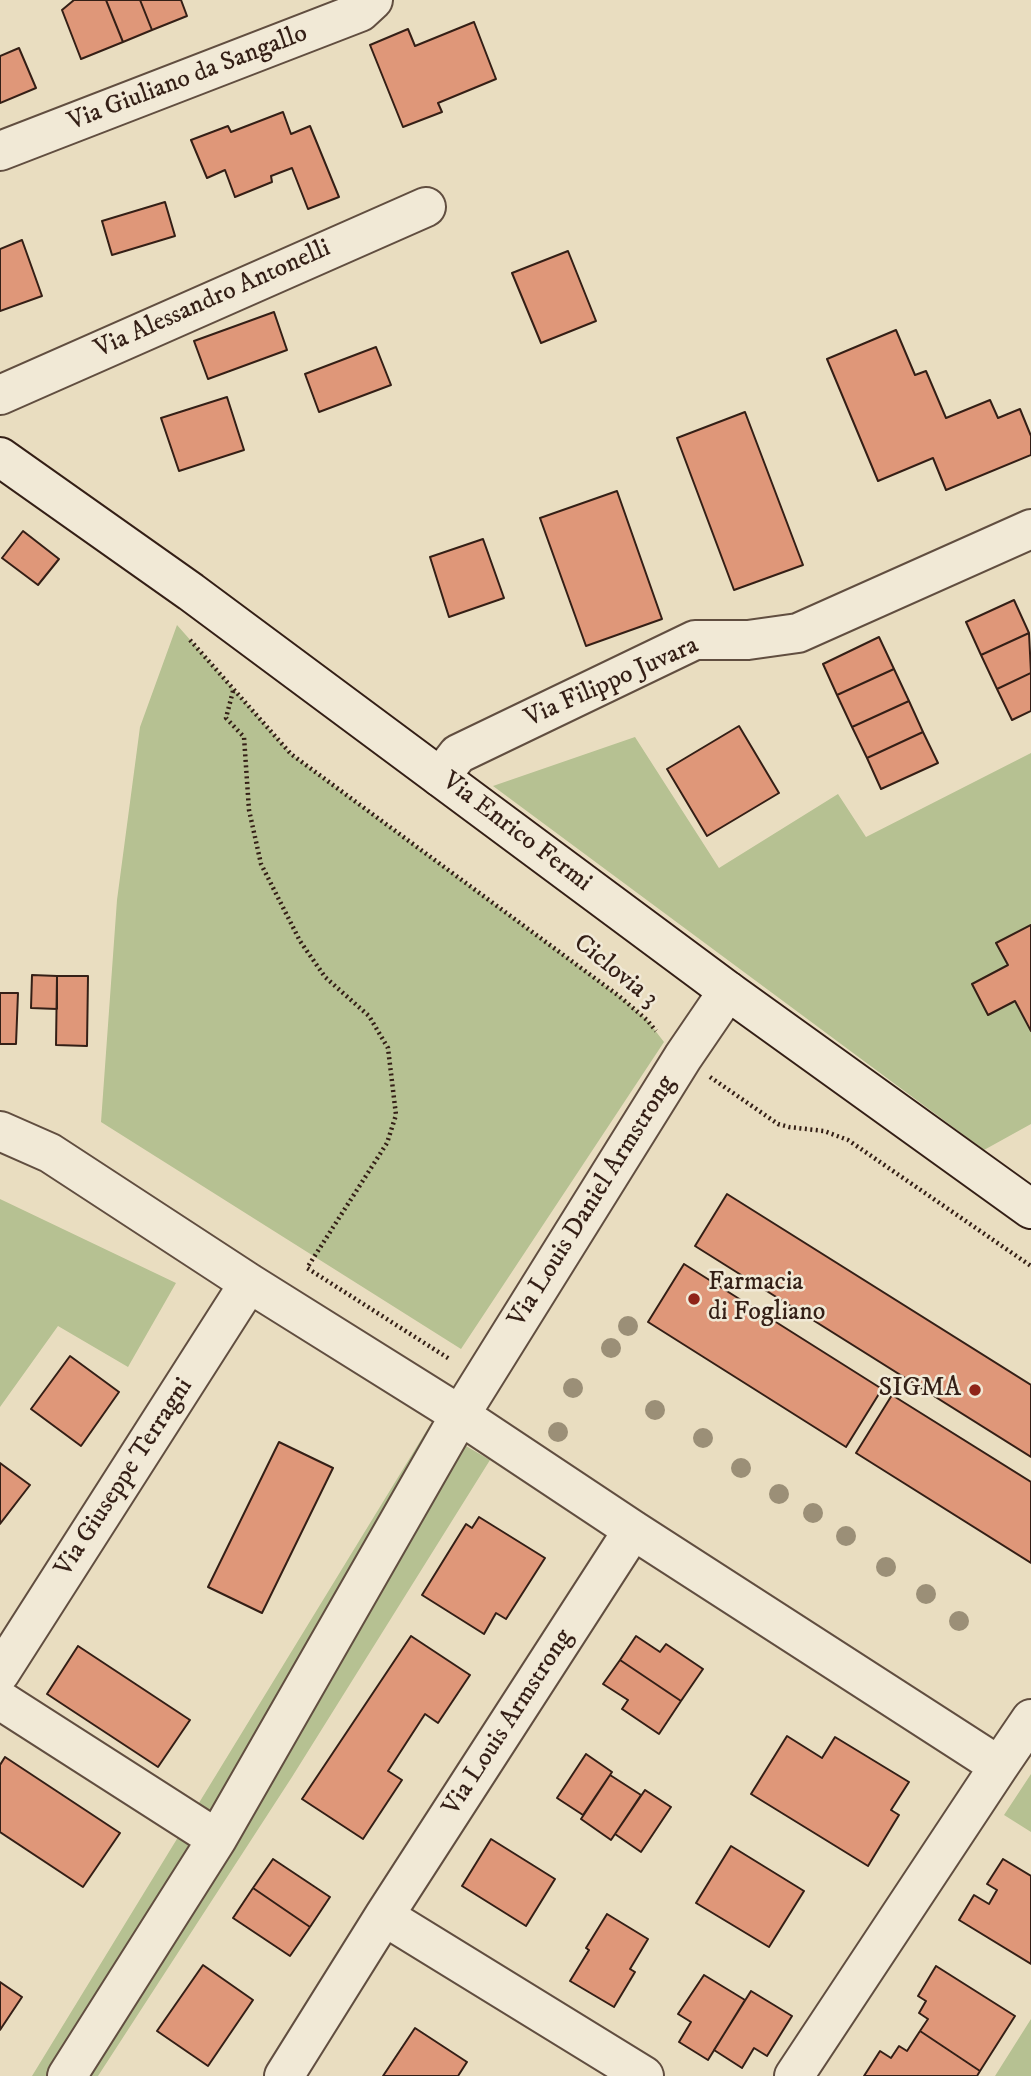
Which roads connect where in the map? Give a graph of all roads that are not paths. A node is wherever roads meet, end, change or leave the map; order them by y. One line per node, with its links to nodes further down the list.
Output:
1 (373, 0): 2 (street, Via Giuliano da Sangallo)
2 (0, 152)
3 (426, 206): 4 (street, Via Alessandro Antonelli)
4 (0, 395)
5 (0, 457): 7 (street, Via Enrico Fermi)
6 (1031, 529): 7 (street, Via Filippo Juvara)
7 (440, 776): 8 (street, Via Enrico Fermi)
8 (728, 991): 10 (street, Via Enrico Fermi); 12 (street, Via Louis Daniel Armstrong)
9 (0, 1131): 11 (street)
10 (1031, 1209)
11 (249, 1283): 12 (street); 14 (street, Via Giuseppe Terragni)
12 (460, 1415): 13 (street); 18 (street, Via Louis Daniel Armstrong)
13 (633, 1530): 17 (street); 19 (street, Via Louis Armstrong)
14 (0, 1673)
15 (0, 1700): 18 (street)
16 (1031, 1719): 17 (street)
17 (999, 1766): 23 (street)
18 (217, 1839): 20 (street, Via Louis Daniel Armstrong)
19 (384, 1916): 21 (street, Via Louis Armstrong); 22 (street)
20 (67, 2076)
21 (284, 2076)
22 (644, 2076)
23 (794, 2076)

